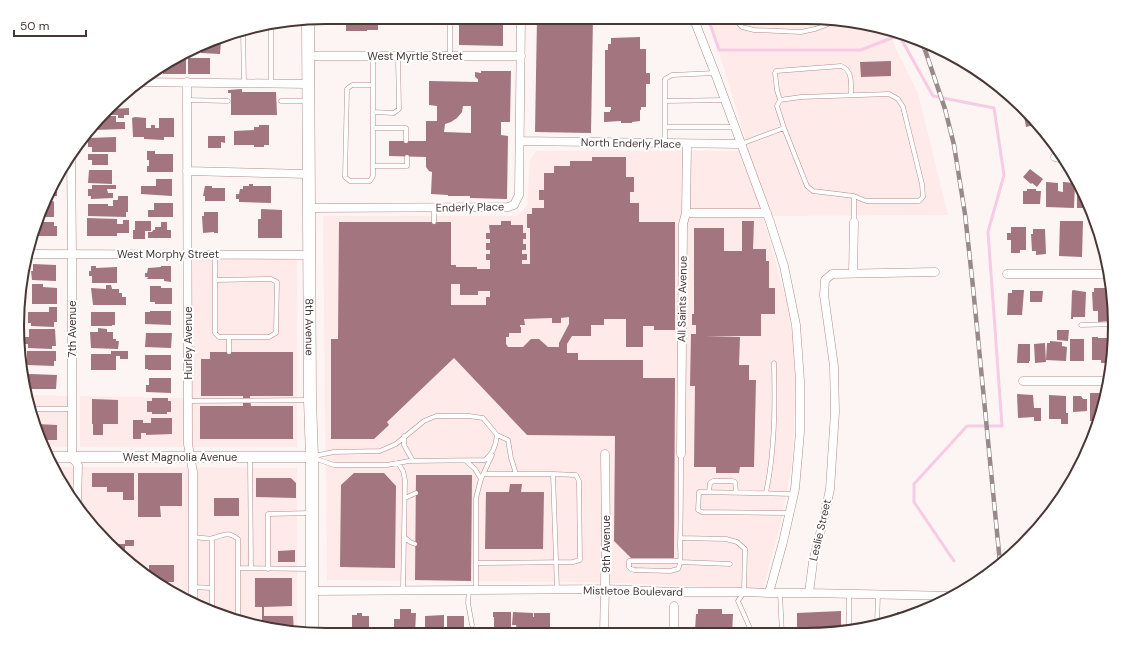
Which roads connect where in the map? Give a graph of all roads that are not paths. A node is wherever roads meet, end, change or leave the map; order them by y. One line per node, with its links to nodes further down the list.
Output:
1 (450, 24): 12 (lane)
2 (521, 24): 13 (street, Enderly Place)
3 (695, 24): 14 (street)
4 (739, 24): 6 (lane)
5 (306, 25): 9 (main road, 8th Avenue)
6 (826, 25)
7 (271, 29): 18 (lane)
8 (243, 36): 17 (lane)
9 (308, 56): 10 (street, West Myrtle Street); 19 (main road, 8th Avenue)
10 (373, 56): 11 (street, West Myrtle Street); 20 (lane)
11 (398, 56): 12 (street, West Myrtle Street); 29 (lane)
12 (450, 56): 13 (street, West Myrtle Street)
13 (521, 56): 35 (street, Enderly Place)
14 (715, 73): 23 (street); 28 (lane)
15 (152, 79): 16 (street)
16 (187, 82): 17 (street); 22 (street, Hurley Avenue)
17 (244, 83): 18 (street)
18 (271, 83): 19 (street)
19 (308, 84): 27 (main road, 8th Avenue)
20 (373, 85): 29 (lane); 41 (lane)
21 (851, 95): 24 (lane); 24 (lane); 44 (lane)
22 (187, 100): 25 (lane); 42 (street, Hurley Avenue)
23 (725, 100): 28 (lane); 31 (street)
24 (780, 100): 33 (lane)
25 (228, 101)
26 (281, 101): 27 (lane)
27 (308, 101): 43 (main road, 8th Avenue)
28 (665, 101): 30 (lane)
29 (373, 112): 32 (lane)
30 (665, 127): 31 (lane); 36 (lane)
31 (735, 127): 38 (street)
32 (373, 128): 34 (lane); 41 (lane)
33 (784, 128): 38 (lane); 44 (lane)
34 (406, 141)
35 (520, 141): 36 (street, North Enderly Place); 45 (street, Enderly Place)
36 (665, 143): 37 (street, North Enderly Place)
37 (687, 144): 38 (street, North Enderly Place); 47 (street, All Saints Avenue)
38 (742, 144): 48 (street)
39 (407, 157): 41 (lane)
40 (71, 164): 52 (street, 7th Avenue)
41 (373, 166)
42 (187, 171): 43 (street); 53 (street, Hurley Avenue)
43 (309, 174): 46 (main road, 8th Avenue)
44 (854, 196): 50 (lane)
45 (434, 207): 46 (street, Enderly Place); 49 (lane)
46 (309, 208): 55 (main road, 8th Avenue)
47 (686, 212): 48 (street); 76 (street, All Saints Avenue)
48 (767, 213): 93 (street)
49 (434, 222)
50 (854, 222): 57 (street)
51 (33, 254): 52 (street, West Morphy Street)
52 (72, 254): 53 (street, West Morphy Street); 71 (street, 7th Avenue)
53 (188, 254): 54 (street, West Morphy Street); 69 (street, Hurley Avenue)
54 (215, 254): 55 (street, West Morphy Street); 60 (lane)
55 (309, 255): 68 (main road, 8th Avenue)
56 (935, 272): 57 (street)
57 (853, 273): 121 (street, Leslie Street)
58 (1007, 274): 59 (street)
59 (1103, 274)
60 (216, 280): 63 (lane); 63 (lane)
61 (1108, 324): 62 (lane)
62 (1081, 325)
63 (229, 337): 64 (lane)
64 (229, 352)
65 (774, 363): 92 (lane)
66 (1023, 380): 67 (street)
67 (1103, 381)
68 (310, 400): 69 (lane); 81 (main road, 8th Avenue)
69 (188, 401): 79 (street, Hurley Avenue)
70 (36, 409): 71 (lane)
71 (72, 409): 78 (street, 7th Avenue)
72 (497, 435): 73 (lane); 74 (lane); 86 (lane)
73 (404, 436): 81 (lane); 83 (lane)
74 (495, 448): 82 (lane); 85 (lane)
75 (606, 454): 114 (street, 9th Avenue)
76 (681, 454): 100 (lane)
77 (54, 457): 78 (street, West Magnolia Avenue)
78 (72, 457): 79 (street, West Magnolia Avenue); 94 (street, 7th Avenue)
79 (191, 457): 80 (street, West Magnolia Avenue); 98 (street, Hurley Avenue)
80 (250, 457): 81 (street, West Magnolia Avenue); 108 (lane)
81 (312, 457): 84 (lane); 96 (main road, 8th Avenue)
82 (466, 460): 83 (lane); 88 (lane)
83 (413, 461): 84 (lane)
84 (398, 463): 95 (lane)
85 (484, 474): 86 (lane); 88 (lane)
86 (516, 474): 87 (lane)
87 (554, 474): 105 (lane); 105 (lane)
88 (481, 479): 104 (lane)
89 (709, 492): 90 (lane); 90 (lane); 97 (lane)
90 (736, 492): 92 (lane)
91 (416, 493): 95 (lane)
92 (766, 493): 93 (lane)
93 (794, 494): 97 (street)
94 (77, 497)
95 (405, 498): 99 (lane)
96 (312, 513): 109 (lane); 110 (main road, 8th Avenue)
97 (790, 514): 119 (street)
98 (193, 537): 101 (lane); 111 (street, Hurley Avenue)
99 (404, 537): 102 (lane); 115 (lane)
100 (681, 538): 103 (lane); 118 (lane)
101 (212, 539): 107 (lane); 112 (lane)
102 (415, 544)
103 (680, 562): 103 (lane); 106 (lane)
104 (476, 563): 105 (lane); 116 (lane)
105 (555, 563): 113 (lane)
106 (730, 564)
107 (238, 568): 108 (lane); 128 (lane)
108 (252, 568): 109 (lane)
109 (268, 569): 110 (lane)
110 (312, 569): 117 (main road, 8th Avenue)
111 (193, 587): 112 (lane); 125 (street, Hurley Avenue)
112 (212, 588): 126 (lane)
113 (557, 589): 114 (street, Mistletoe Boulevard); 116 (street, Mistletoe Boulevard)
114 (605, 589): 118 (street, Mistletoe Boulevard); 133 (street, 9th Avenue)
115 (404, 590): 116 (street, Mistletoe Boulevard); 117 (street, Mistletoe Boulevard)
116 (472, 590): 130 (lane)
117 (312, 591): 132 (main road, 8th Avenue)
118 (744, 592): 119 (street, Mistletoe Boulevard); 135 (lane)
119 (769, 593): 120 (street, Mistletoe Boulevard)
120 (780, 593): 121 (street, Mistletoe Boulevard); 136 (lane)
121 (809, 593): 122 (street, Mistletoe Boulevard)
122 (849, 594): 123 (street, Mistletoe Boulevard); 131 (lane)
123 (878, 594): 124 (street, Mistletoe Boulevard); 129 (lane)
124 (942, 596)
125 (193, 597)
126 (212, 606)
127 (674, 606): 134 (street)
128 (238, 615)
129 (877, 619)
130 (472, 625)
131 (848, 625)
132 (312, 627)
133 (604, 628)
134 (674, 628)
135 (749, 628)
136 (782, 628)

